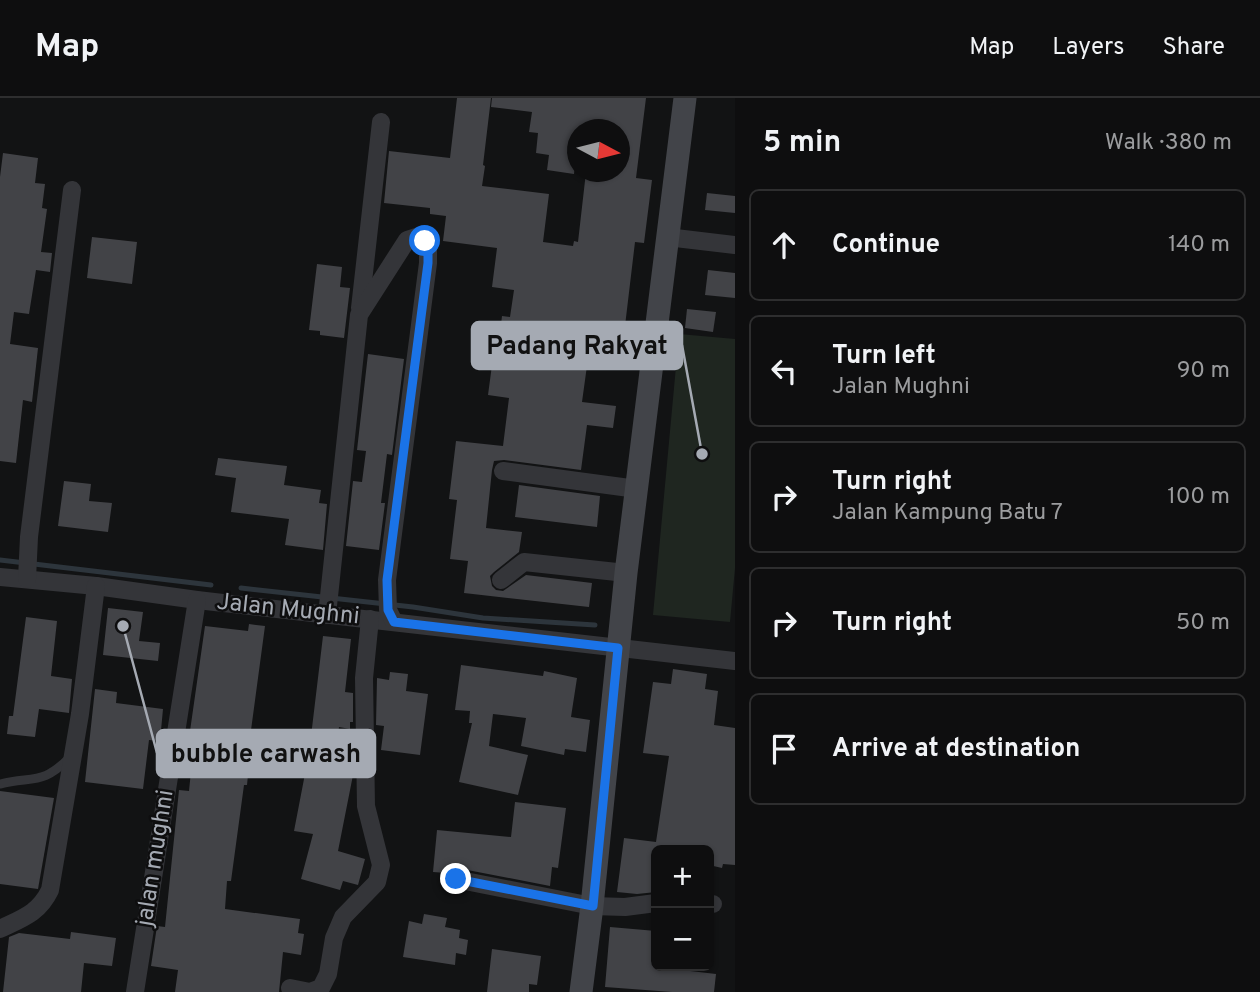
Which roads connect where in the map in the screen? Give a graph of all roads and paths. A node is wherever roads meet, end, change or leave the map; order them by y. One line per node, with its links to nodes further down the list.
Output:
1 (685, 98): 4 (street)
2 (381, 122): 6 (street)
3 (72, 190): 11 (street)
4 (667, 237): 5 (street); 8 (street)
5 (735, 245)
6 (359, 315): 15 (street); 16 (street)
7 (503, 471): 8 (street)
8 (637, 489): 9 (street)
9 (626, 573): 12 (street); 18 (street)
10 (0, 577): 11 (street, Jalan Mughni)
11 (27, 579): 13 (street, Jalan Mughni)
12 (501, 580)
13 (96, 586): 14 (street, Jalan Mughni); 20 (street)
14 (197, 600): 16 (street, Jalan Mughni); 27 (street, jalan mughni)
15 (390, 610): 17 (street, Jalan Mughni); 18 (street, Jalan Mughni)
16 (328, 611): 17 (street, Jalan Mughni)
17 (370, 619): 26 (street)
18 (618, 648): 19 (street, Jalan Mughni); 24 (street)
19 (735, 661)
20 (74, 753): 21 (lane); 25 (street)
21 (0, 784)
22 (456, 879): 24 (street)
23 (651, 904): 24 (street)
24 (593, 906): 28 (street)
25 (0, 929)
26 (290, 988)
27 (135, 992)
28 (581, 992)

